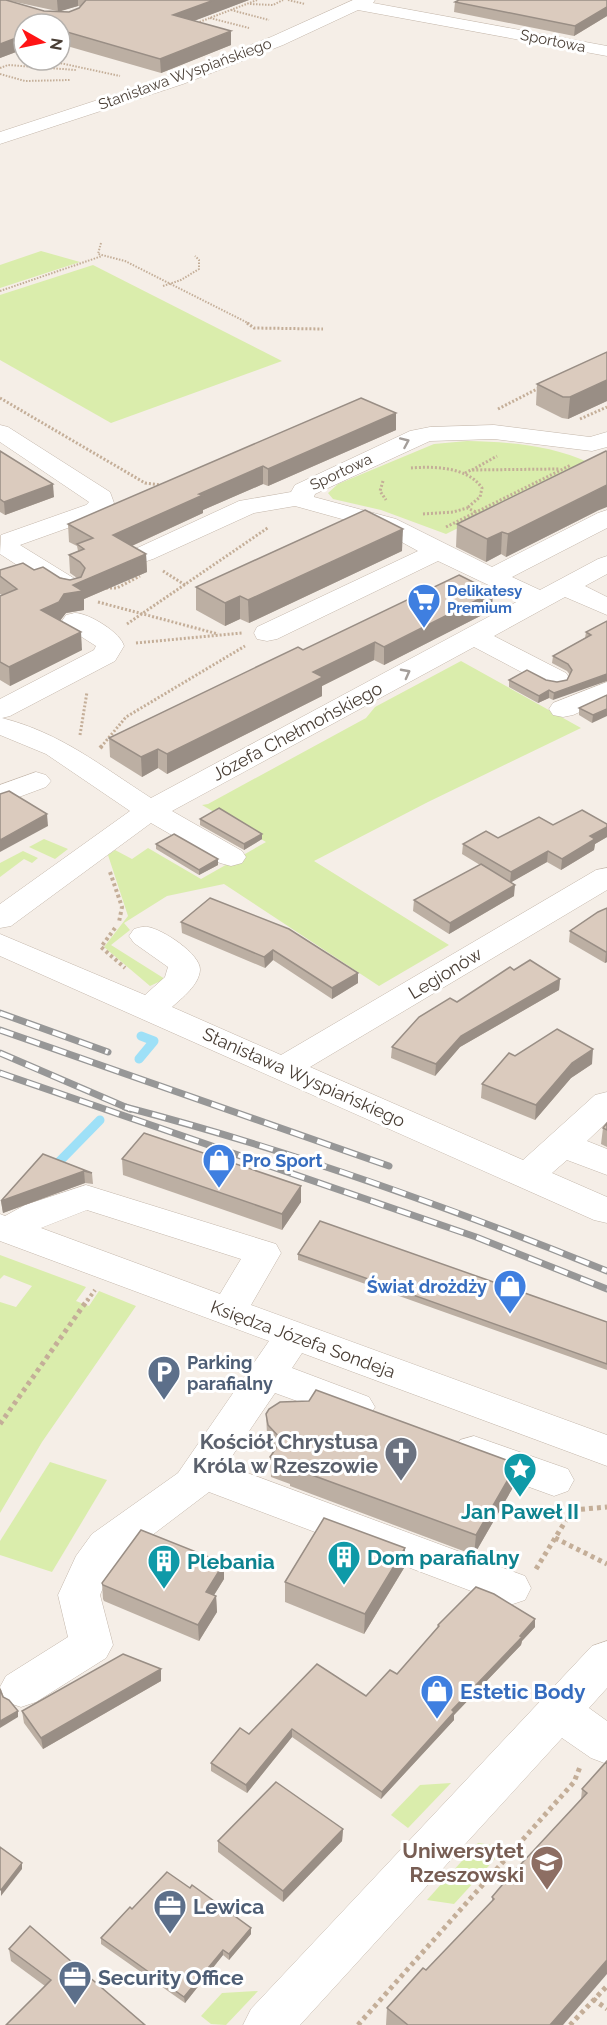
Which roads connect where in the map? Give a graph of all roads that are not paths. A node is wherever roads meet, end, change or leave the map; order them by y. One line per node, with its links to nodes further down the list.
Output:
1 (362, 2): 2 (street, Stanisława Wyspiańskiego); 5 (street, Sportowa)
2 (328, 18): 3 (street); 7 (street, Stanisława Wyspiańskiego)
3 (269, 20)
4 (589, 33): 5 (street)
5 (561, 42): 6 (street, Sportowa)
6 (607, 51)
7 (0, 138)
8 (0, 432): 12 (street)
9 (600, 442): 10 (street, Sportowa, one-way to 9)
10 (303, 500): 13 (street, Sportowa); 14 (street)
11 (607, 518): 16 (street)
12 (5, 544): 18 (street)
13 (429, 547): 16 (street, Sportowa); 22 (street)
14 (146, 563)
15 (607, 564): 17 (street, Józefa Chełmońskiego)
16 (492, 577): 19 (street, Sportowa)
17 (565, 586): 19 (street, Józefa Chełmońskiego); 20 (street)
18 (71, 588)
19 (540, 600): 23 (street, Józefa Chełmońskiego)
20 (607, 607)
21 (75, 621): 27 (street)
22 (267, 633)
23 (474, 636): 24 (street); 31 (street, Józefa Chełmońskiego, one-way to 23)
24 (556, 679)
25 (607, 690): 26 (street)
26 (563, 709)
27 (0, 710)
28 (0, 726): 31 (street)
29 (36, 781): 30 (street)
30 (0, 795)
31 (151, 810): 32 (street); 34 (street, Józefa Chełmońskiego)
32 (231, 857)
33 (607, 877): 38 (street, Legionów)
34 (0, 919)
35 (146, 936): 37 (street)
36 (0, 944): 37 (street, Stanisława Wyspiańskiego)
37 (149, 1009): 38 (street, Stanisława Wyspiańskiego)
38 (284, 1068): 42 (street, Stanisława Wyspiańskiego)
39 (607, 1103): 40 (street)
40 (562, 1144): 41 (street); 42 (street)
41 (607, 1163)
42 (527, 1176): 43 (street, Stanisława Wyspiańskiego)
43 (607, 1211)
44 (4, 1228): 45 (street, Księdza Józefa Sondeja); 45 (street)
45 (228, 1312): 46 (street, Księdza Józefa Sondeja)
46 (294, 1335): 47 (street); 50 (street, Księdza Józefa Sondeja)
47 (267, 1374): 48 (street); 51 (street)
48 (388, 1419)
49 (444, 1439): 52 (street)
50 (607, 1451)
51 (200, 1472): 53 (street); 55 (street)
52 (564, 1495)
53 (510, 1588)
54 (607, 1659): 56 (street)
55 (21, 1689)
56 (558, 1712): 57 (street); 58 (street)
57 (595, 1752)
58 (268, 2025)

